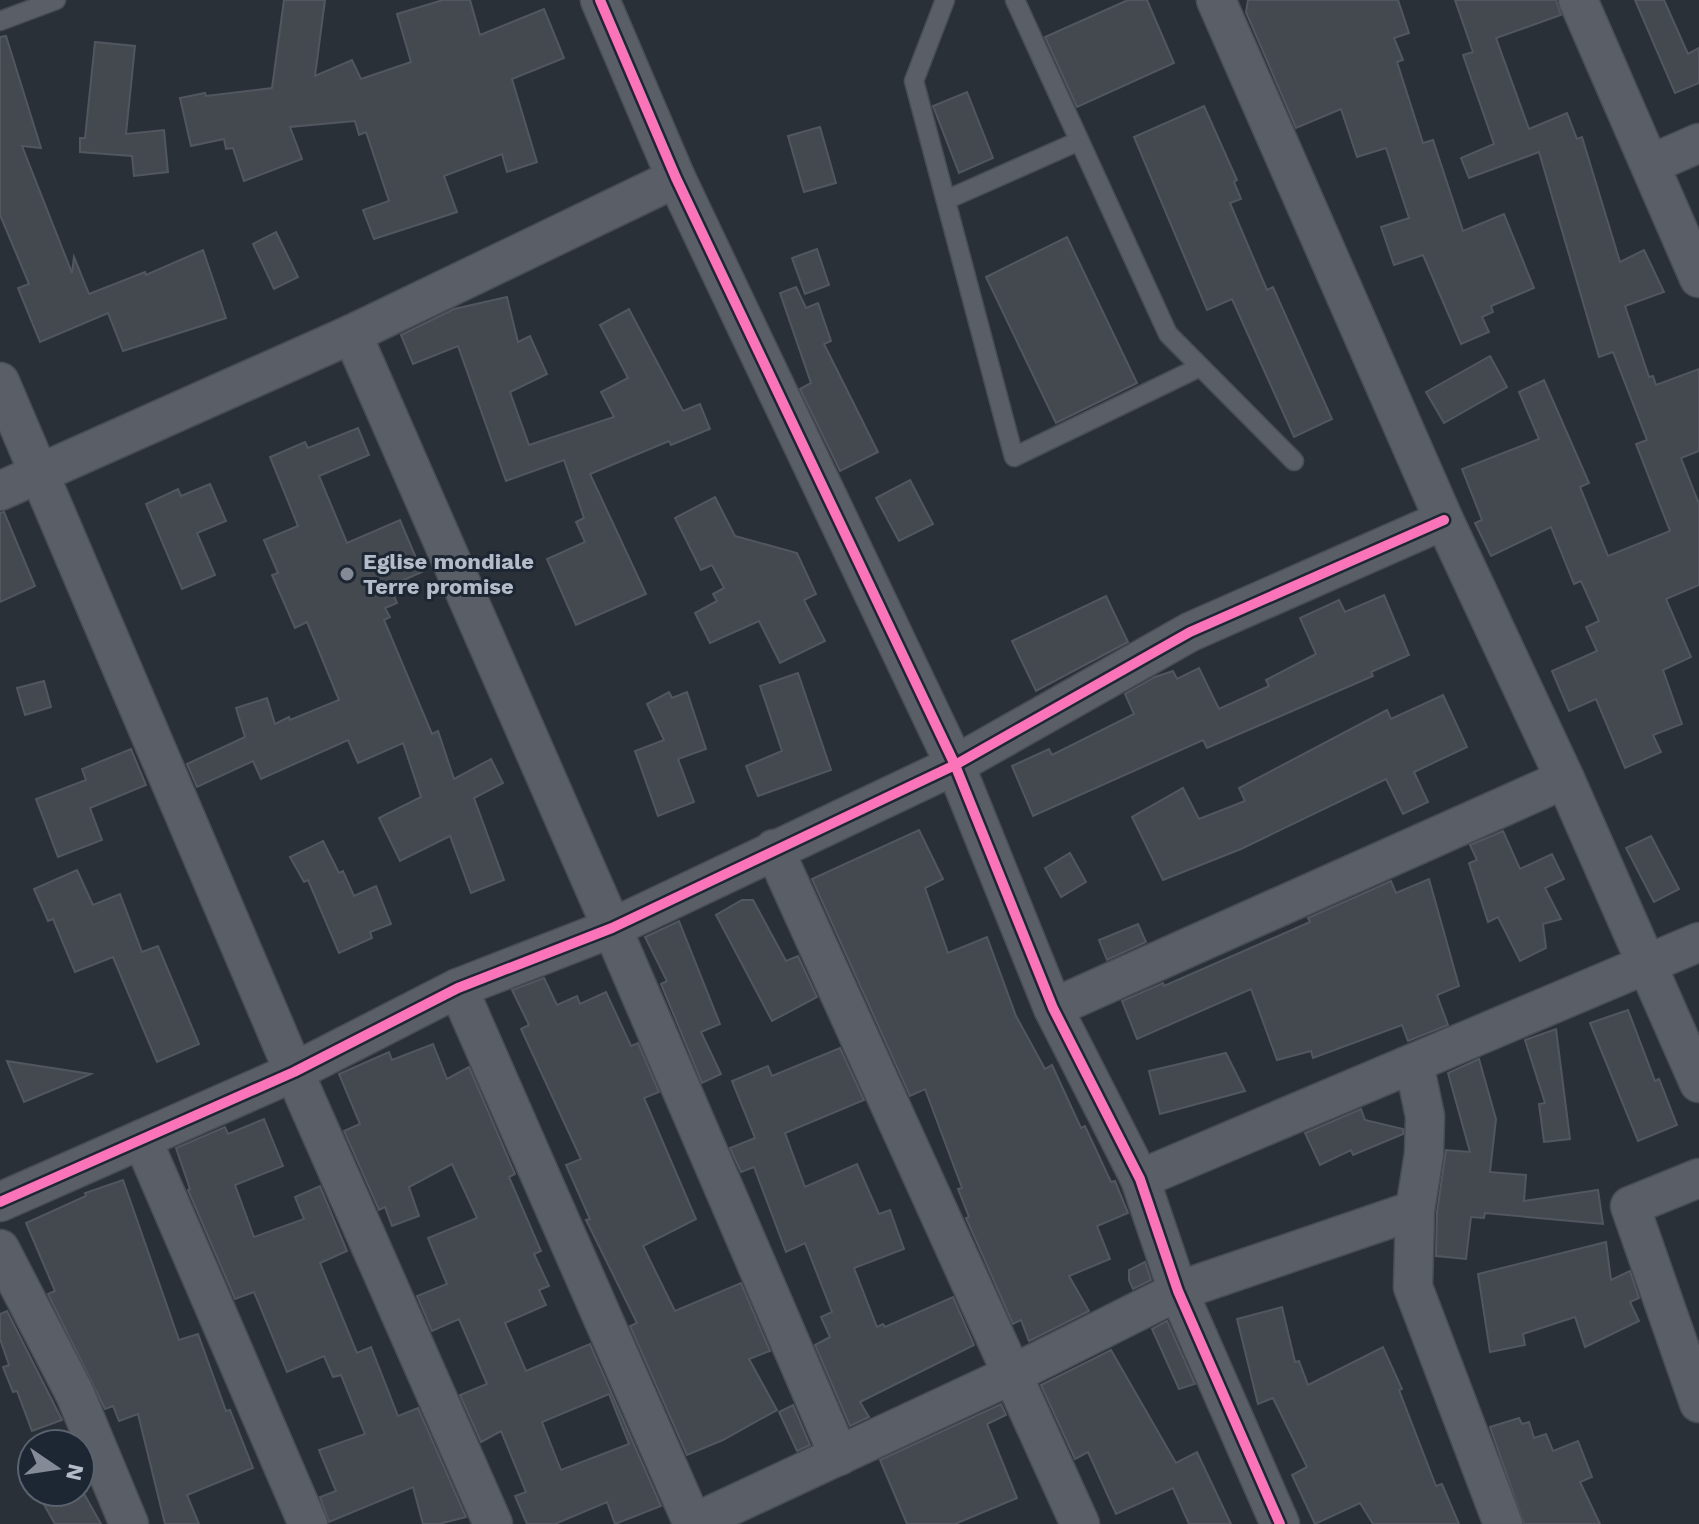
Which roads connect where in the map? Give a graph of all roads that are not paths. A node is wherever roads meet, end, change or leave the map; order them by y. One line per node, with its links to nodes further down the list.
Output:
1 (56, 0): 7 (lane)
2 (600, 0): 11 (street)
3 (945, 0): 12 (lane)
4 (1015, 0): 8 (lane)
5 (1216, 0): 20 (street)
6 (1578, 0): 10 (street)
7 (0, 21)
8 (1079, 141): 12 (lane); 15 (lane)
9 (1699, 143): 10 (street)
10 (1651, 164): 13 (street)
11 (676, 178): 14 (street); 21 (street)
12 (946, 200): 15 (lane)
13 (1697, 271)
14 (352, 334): 18 (street); 24 (street)
15 (1200, 367): 17 (lane)
16 (0, 382): 18 (street)
17 (1294, 461)
18 (38, 474): 19 (street); 30 (street)
19 (0, 491)
20 (1444, 520): 21 (street); 22 (street)
21 (955, 765): 23 (street); 28 (street)
22 (1565, 779): 26 (street); 28 (street)
23 (774, 849): 24 (street); 39 (street)
24 (612, 928): 27 (street); 41 (street)
25 (1699, 942): 26 (street)
26 (1648, 965): 29 (street); 31 (street)
27 (458, 988): 30 (street); 45 (street)
28 (1053, 1008): 34 (street)
29 (1414, 1064): 34 (street); 36 (street)
30 (294, 1072): 32 (street); 44 (street)
31 (1699, 1083)
32 (142, 1139): 35 (street); 43 (street)
33 (1699, 1178): 40 (street)
34 (1140, 1179): 38 (street)
35 (0, 1202)
36 (1415, 1210): 38 (street); 48 (street)
37 (0, 1249): 42 (street)
38 (1178, 1291): 39 (street); 47 (street)
39 (1011, 1375): 41 (street); 46 (street)
40 (1699, 1403)
41 (839, 1456): 45 (street)
42 (129, 1524)
43 (308, 1524)
44 (493, 1524)
45 (692, 1524)
46 (1080, 1524)
47 (1280, 1524)
48 (1503, 1524)

